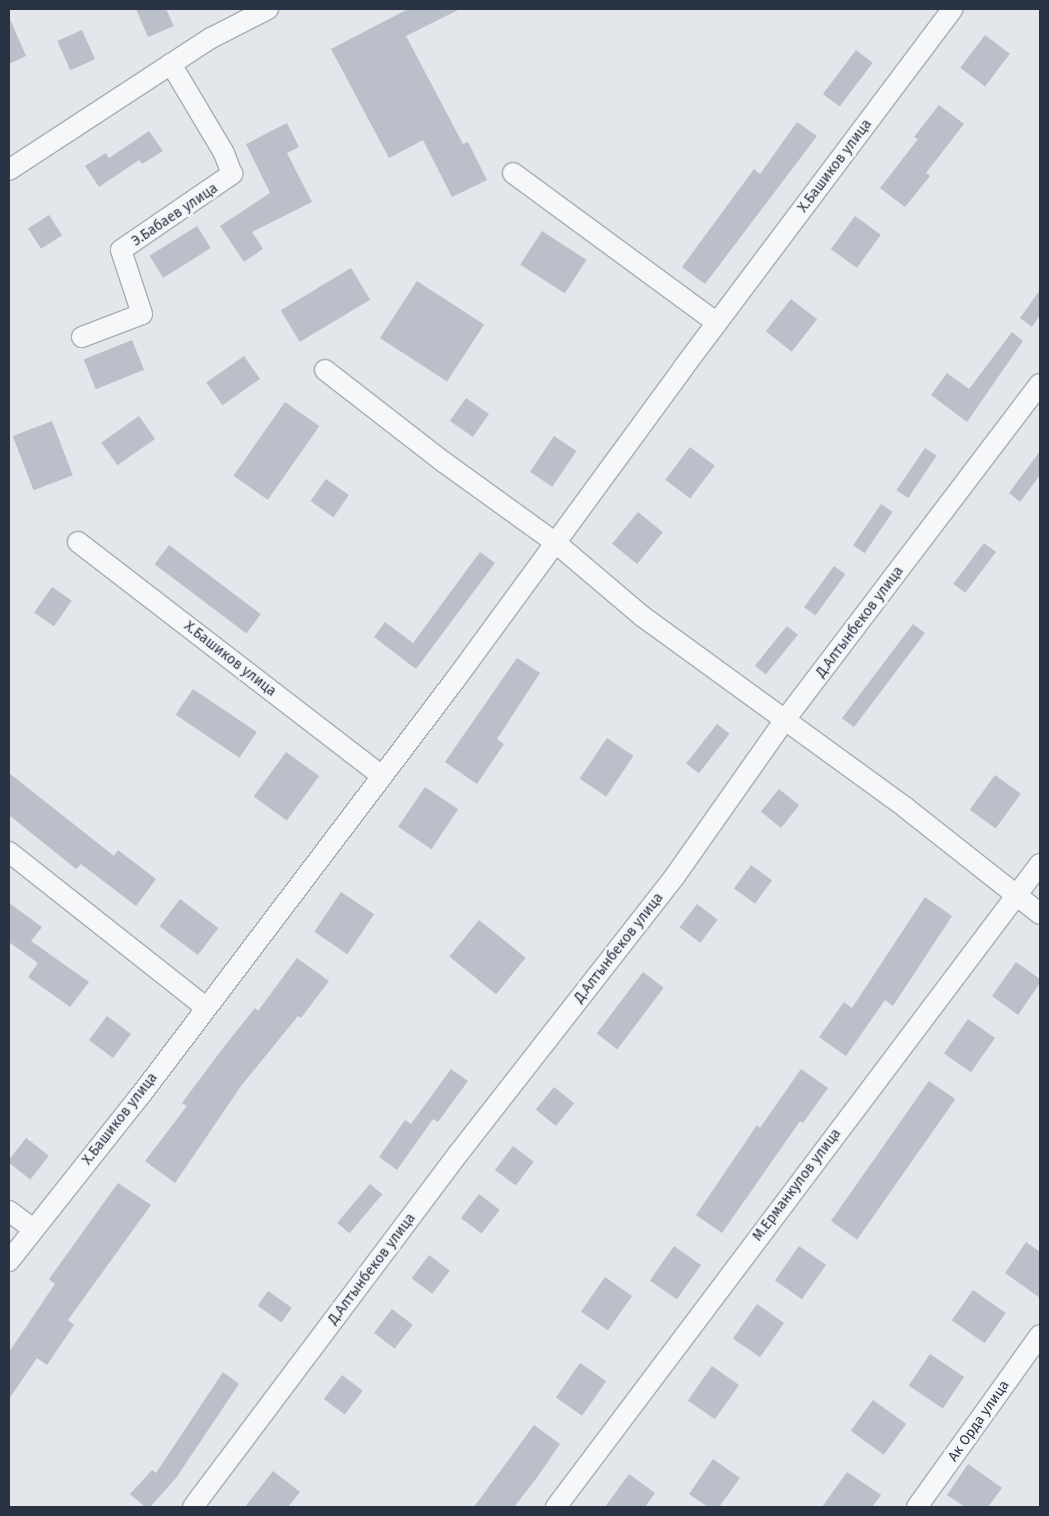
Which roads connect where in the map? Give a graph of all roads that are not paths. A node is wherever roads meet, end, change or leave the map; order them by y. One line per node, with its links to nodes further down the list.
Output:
1 (268, 9): 3 (street)
2 (953, 9): 6 (street, Х.Башиков улица)
3 (171, 64): 4 (street); 7 (street, Э.Бабаев улица)
4 (9, 170)
5 (513, 173): 6 (street)
6 (717, 323): 11 (street, Х.Башиков улица)
7 (82, 338)
8 (325, 370): 11 (street)
9 (1040, 384): 12 (street, Д.Алтынбеков улица)
10 (78, 542): 13 (street, Х.Башиков улица)
11 (556, 544): 12 (street); 13 (street, Х.Башиков улица)
12 (784, 721): 16 (street); 23 (street, Д.Алтынбеков улица)
13 (382, 776): 18 (street, Х.Башиков улица)
14 (9, 852): 18 (street)
15 (1040, 864): 16 (street, М.Ерманкулов улица)
16 (1017, 896): 17 (street); 24 (street, М.Ерманкулов улица)
17 (1040, 914)
18 (204, 1006): 20 (street, Х.Башиков улица)
19 (9, 1211): 20 (street)
20 (33, 1229): 21 (street, Х.Башиков улица)
21 (9, 1261)
22 (1040, 1335): 25 (street, Ак Орда улица)
23 (193, 1507)
24 (556, 1507)
25 (917, 1507)

